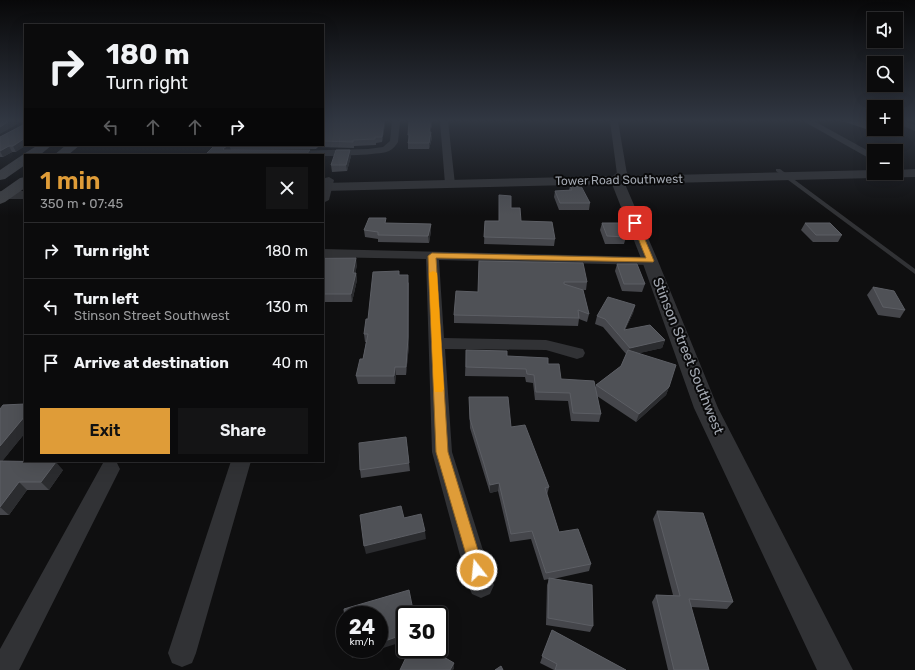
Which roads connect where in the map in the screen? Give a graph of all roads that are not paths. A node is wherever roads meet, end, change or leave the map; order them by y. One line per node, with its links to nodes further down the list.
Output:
1 (364, 152): 4 (street)
2 (447, 152): 16 (street)
3 (617, 152): 15 (street, Stinson Street Southwest)
4 (324, 155)
5 (21, 162): 9 (main road); 14 (main road)
6 (915, 166): 8 (street, Tower Road Southwest)
7 (867, 168): 12 (street, Tower Road Southwest)
8 (903, 169)
9 (0, 171)
10 (867, 171): 12 (street, Tower Road Southwest)
11 (903, 171): 13 (street, Tower Road Southwest)
12 (782, 173): 15 (street, Tower Road Southwest); 22 (lane)
13 (915, 173)
14 (0, 176)
15 (620, 177): 16 (street, Tower Road Southwest); 21 (street, Stinson Street Southwest)
16 (450, 181): 17 (street, Tower Road Southwest)
17 (326, 184): 18 (street)
18 (324, 195)
19 (324, 253): 20 (street)
20 (432, 256): 21 (street); 23 (street)
21 (650, 261): 30 (street, Stinson Street Southwest)
22 (915, 272)
23 (436, 343): 24 (street); 27 (street)
24 (577, 353)
25 (241, 462): 28 (street)
26 (110, 469): 29 (street)
27 (481, 585)
28 (182, 653)
29 (4, 670)
30 (835, 670)

